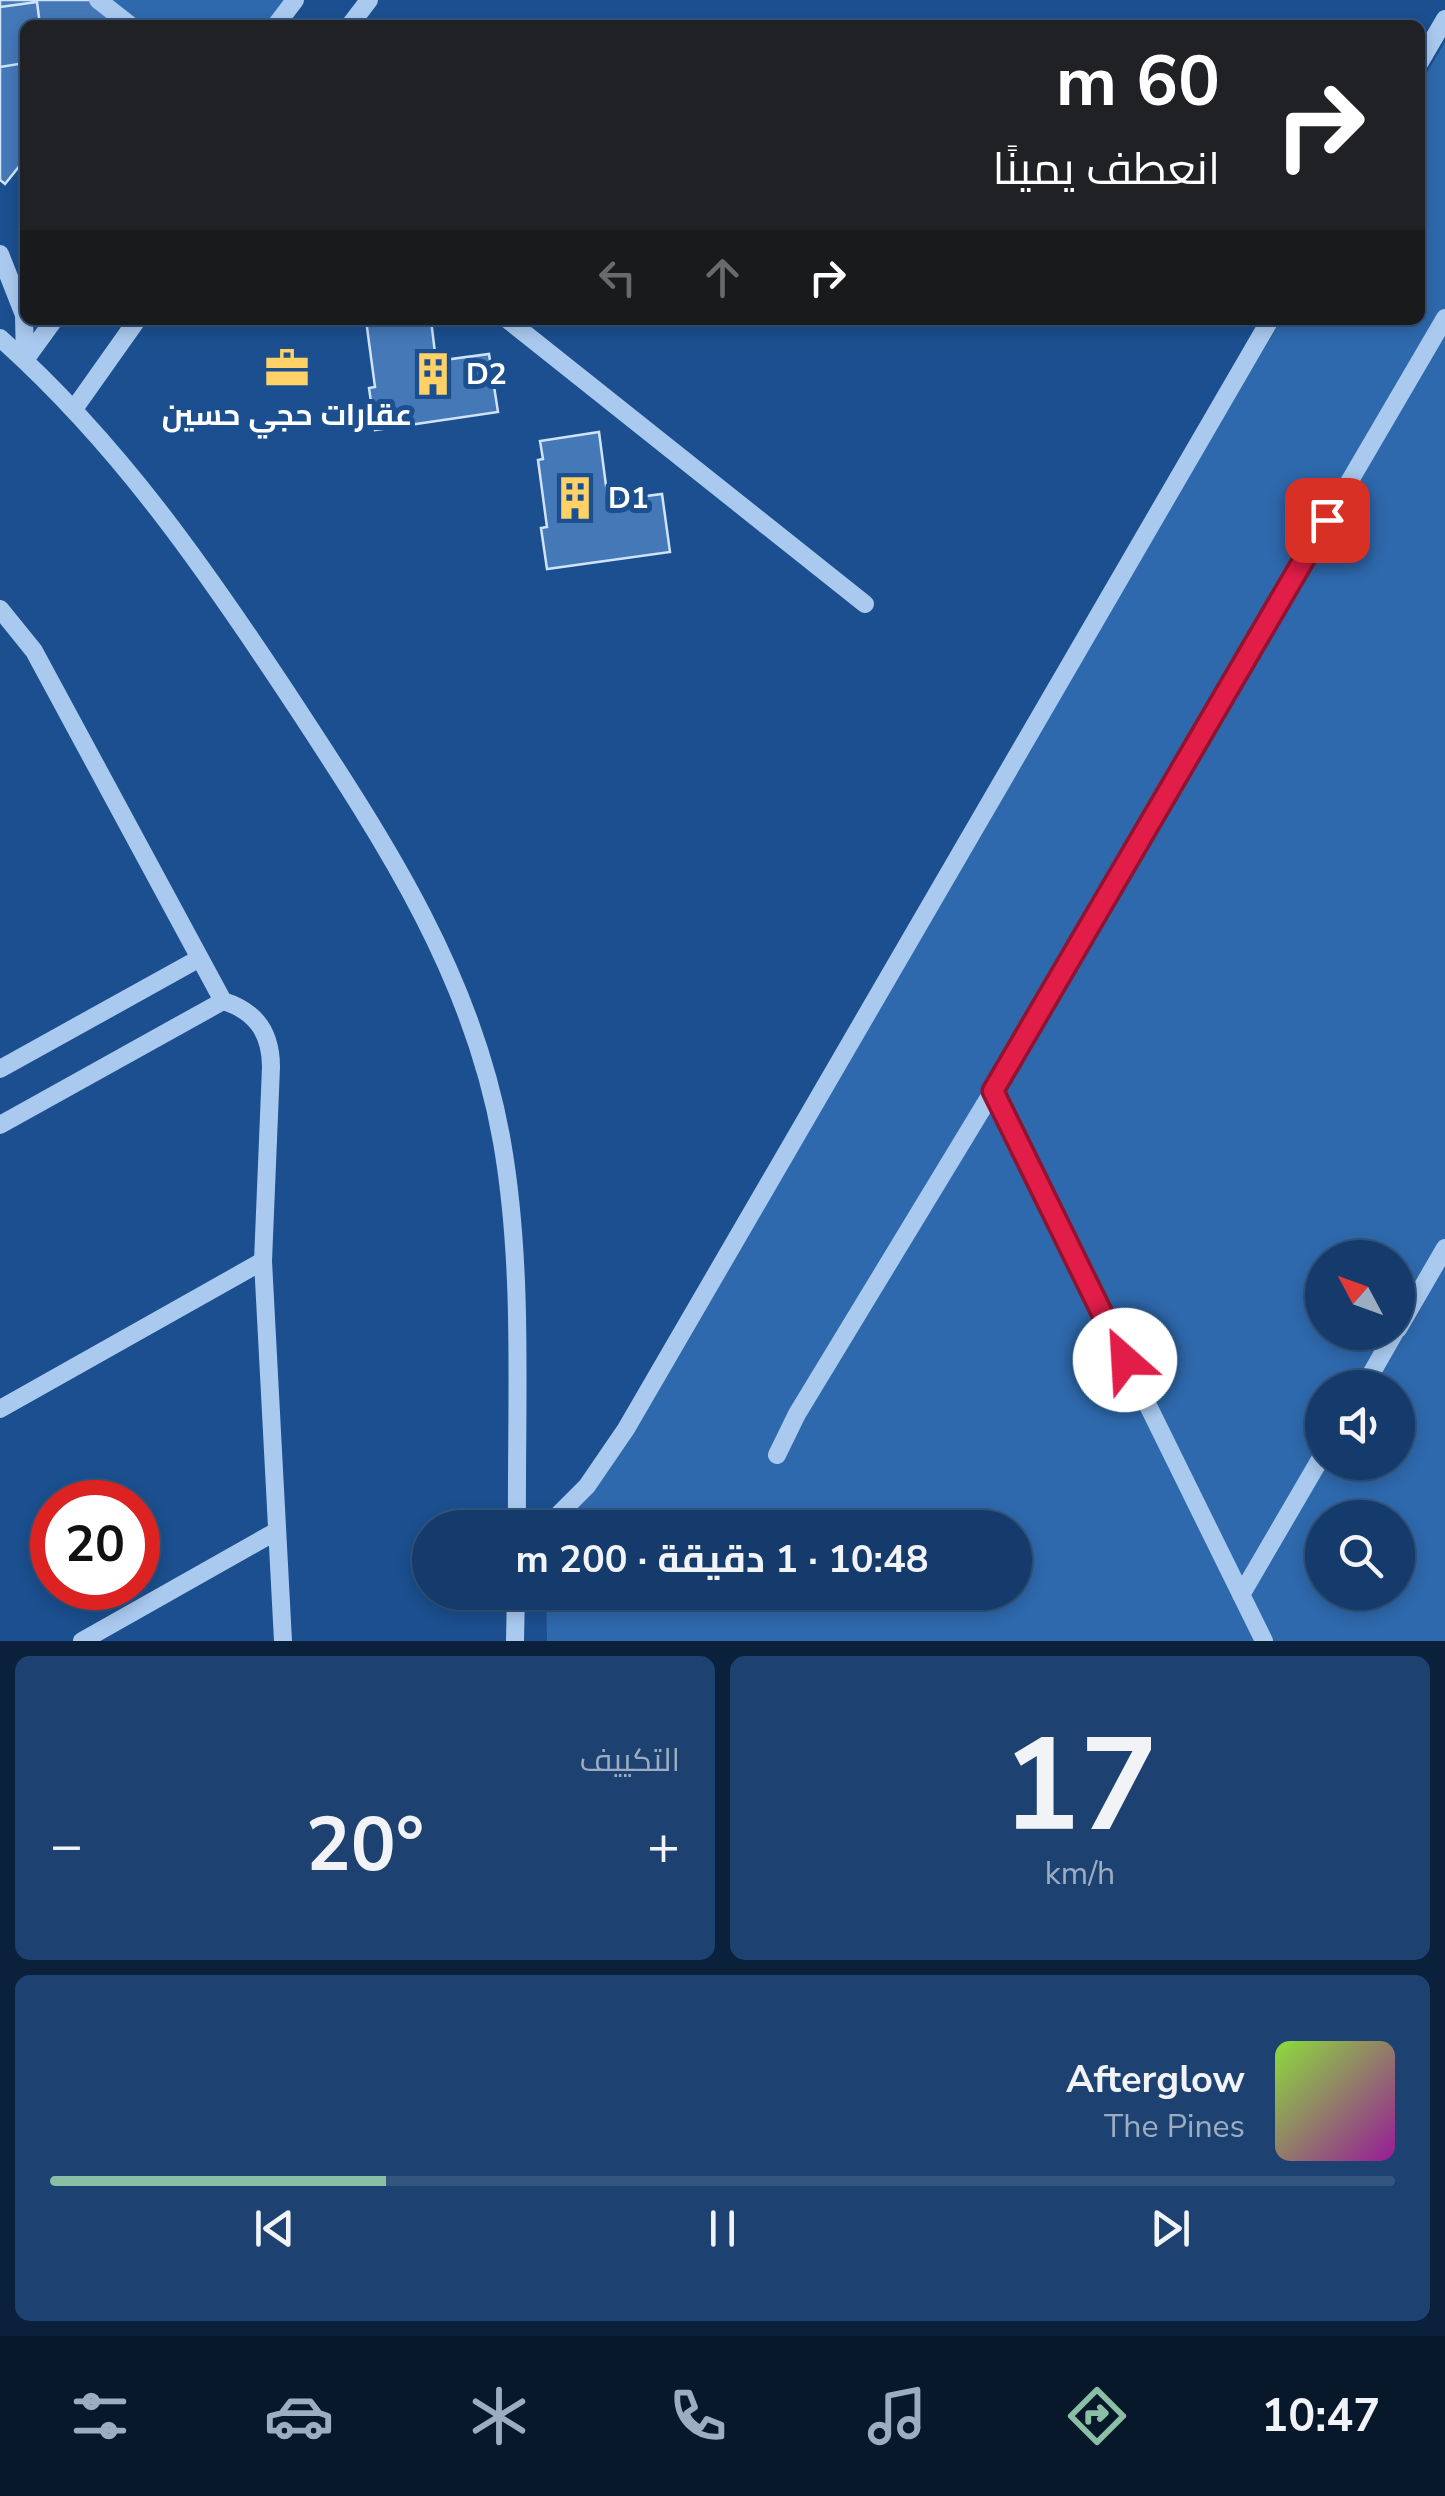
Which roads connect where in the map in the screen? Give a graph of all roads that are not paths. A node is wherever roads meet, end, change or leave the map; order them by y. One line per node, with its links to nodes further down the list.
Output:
1 (98, 0): 5 (street)
2 (296, 0): 6 (street)
3 (370, 0): 7 (street)
4 (1445, 19): 8 (street)
5 (124, 20)
6 (280, 20)
7 (354, 20)
8 (1425, 53)
9 (0, 254): 10 (street)
10 (20, 305)
11 (1445, 318): 25 (street)
12 (24, 325): 18 (street)
13 (50, 325): 18 (street)
14 (133, 325): 19 (street)
15 (514, 325): 20 (street)
16 (1267, 325): 34 (street)
17 (0, 338): 18 (street)
18 (25, 360): 19 (street)
19 (74, 409): 33 (street)
20 (865, 604)
21 (0, 609): 22 (street)
22 (200, 958): 23 (street); 24 (street)
23 (223, 1001): 26 (street); 28 (street)
24 (0, 1068)
25 (993, 1091): 31 (street); 36 (street)
26 (0, 1125)
27 (1445, 1248): 29 (street)
28 (264, 1262): 30 (street); 35 (street)
29 (1415, 1299)
30 (0, 1409)
31 (777, 1456)
32 (1308, 1480): 36 (street)
33 (517, 1510)
34 (563, 1510)
35 (275, 1532): 38 (street); 39 (street)
36 (1241, 1595): 41 (street)
37 (516, 1610): 40 (street)
38 (82, 1641)
39 (283, 1641)
40 (515, 1641)
41 (1264, 1641)

